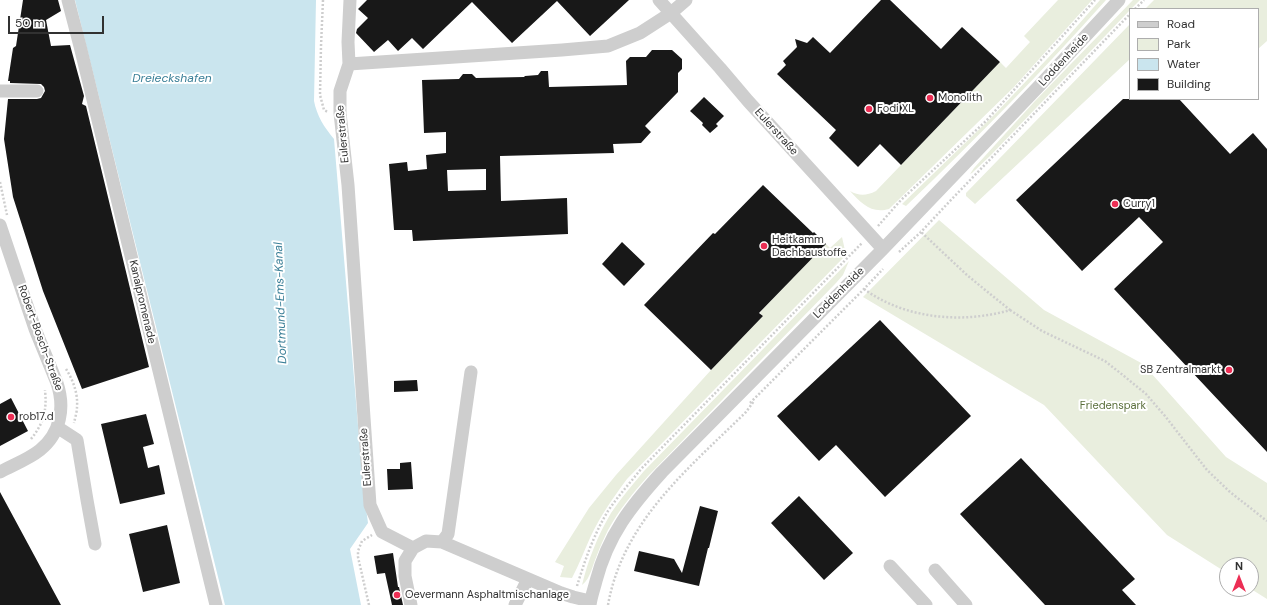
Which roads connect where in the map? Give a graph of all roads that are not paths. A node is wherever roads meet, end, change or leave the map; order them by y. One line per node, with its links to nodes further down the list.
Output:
1 (68, 0): 22 (street, Kanalpromenade)
2 (350, 0): 7 (street)
3 (659, 0): 6 (street, Eulerstraße)
4 (686, 0): 6 (street)
5 (1119, 0): 11 (street, Loddenheide)
6 (671, 13): 7 (street); 11 (street, Eulerstraße)
7 (349, 64): 17 (street, Eulerstraße)
8 (0, 91): 9 (street)
9 (37, 91)
10 (0, 225): 13 (street, Robert-Bosch-Straße)
11 (883, 249): 21 (street, Loddenheide)
12 (471, 372): 15 (street)
13 (57, 427): 14 (street, Robert-Bosch-Straße); 16 (street)
14 (0, 472)
15 (442, 542): 17 (street); 20 (street)
16 (95, 544)
17 (413, 548): 23 (street)
18 (890, 566): 25 (street)
19 (935, 570): 26 (street)
20 (528, 579): 21 (street); 24 (street)
21 (590, 603)
22 (216, 605)
23 (411, 605)
24 (515, 605)
25 (926, 605)
26 (966, 605)

